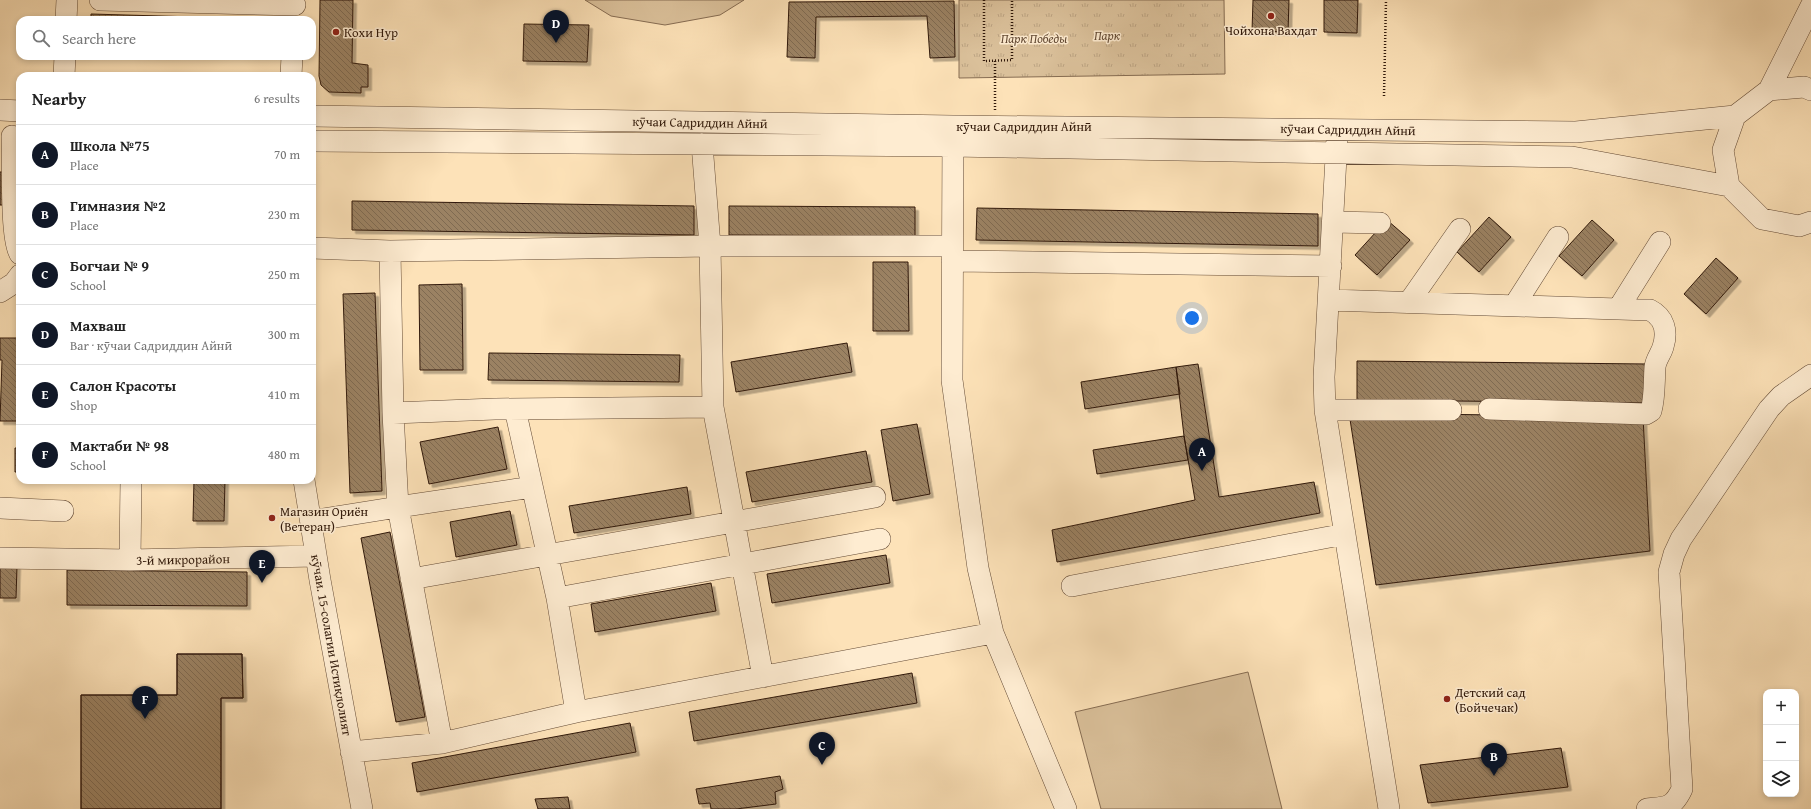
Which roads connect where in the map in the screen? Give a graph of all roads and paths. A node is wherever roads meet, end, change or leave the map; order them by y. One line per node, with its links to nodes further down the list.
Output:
1 (67, 0): 8 (street)
2 (100, 0): 7 (street)
3 (984, 0): 11 (path)
4 (1012, 0): 11 (path)
5 (1386, 0): 16 (path)
6 (1811, 6): 14 (street)
7 (295, 8)
8 (66, 16)
9 (65, 60): 12 (street)
10 (292, 60): 13 (street)
11 (996, 60): 21 (path)
12 (64, 72)
13 (291, 72)
14 (1769, 90): 15 (street); 20 (street)
15 (1811, 90)
16 (1384, 96)
17 (0, 110): 18 (street)
18 (16, 111)
19 (316, 116): 24 (street, кӯчаи Садриддин Айнӣ)
20 (1735, 116): 22 (street, кӯчаи Садриддин Айнӣ); 28 (street)
21 (996, 125): 22 (street, кӯчаи Садриддин Айнӣ); 24 (street, кӯчаи Садриддин Айнӣ)
22 (1337, 128): 27 (street)
23 (11, 136): 32 (street)
24 (953, 136): 26 (street, кӯчаи Садриддин Айнӣ); 27 (street, кӯчаи Садриддин Айнӣ); 40 (street)
25 (316, 141): 26 (street, кӯчаи Садриддин Айнӣ)
26 (702, 144): 36 (street)
27 (1337, 153): 28 (street, кӯчаи Садриддин Айнӣ); 29 (street)
28 (1729, 186): 31 (street)
29 (1333, 222): 30 (street); 41 (street)
30 (1380, 223)
31 (1807, 227)
32 (7, 229): 37 (street)
33 (1460, 229): 45 (street)
34 (1558, 237): 46 (street)
35 (1660, 242): 47 (street)
36 (710, 246): 39 (street); 40 (street); 49 (street)
37 (16, 248)
38 (316, 248): 39 (street)
39 (390, 251): 54 (street)
40 (952, 254): 41 (street); 74 (street)
41 (1330, 266): 44 (street)
42 (16, 280): 43 (street)
43 (0, 292)
44 (1329, 300): 45 (street); 52 (street)
45 (1409, 302): 46 (street)
46 (1514, 306): 47 (street)
47 (1618, 309): 51 (street)
48 (1811, 375): 82 (street)
49 (713, 407): 50 (street); 63 (street)
50 (515, 409): 54 (street); 57 (street)
51 (1489, 409)
52 (1325, 410): 53 (street); 64 (street)
53 (1451, 410)
54 (393, 413): 59 (street)
55 (131, 484): 69 (street, 3-й микрорайон)
56 (305, 484): 62 (street, кӯчаи. 15-солагии Истиқлолият)
57 (532, 487): 59 (street); 66 (street)
58 (875, 497): 63 (street)
59 (398, 507): 62 (street); 71 (street)
60 (0, 508): 61 (street)
61 (63, 511)
62 (311, 521): 67 (street, кӯчаи. 15-солагии Истиқлолият)
63 (734, 521): 66 (street); 70 (street)
64 (1345, 534): 72 (street); 81 (street)
65 (880, 539): 70 (street)
66 (548, 555): 71 (street); 73 (street)
67 (316, 556): 69 (street, 3-й микрорайон); 78 (street, кӯчаи. 15-солагии Истиқлолият)
68 (0, 558): 69 (street)
69 (130, 560)
70 (743, 564): 73 (street); 75 (street)
71 (411, 579): 77 (street)
72 (1072, 586)
73 (557, 598): 76 (street)
74 (993, 633): 75 (street); 80 (street)
75 (763, 677): 76 (street)
76 (576, 712): 77 (street)
77 (442, 744): 78 (street)
78 (351, 752): 79 (street, кӯчаи. 15-солагии Истиқлолият)
79 (362, 809)
80 (1066, 809)
81 (1389, 809)
82 (1647, 809)

